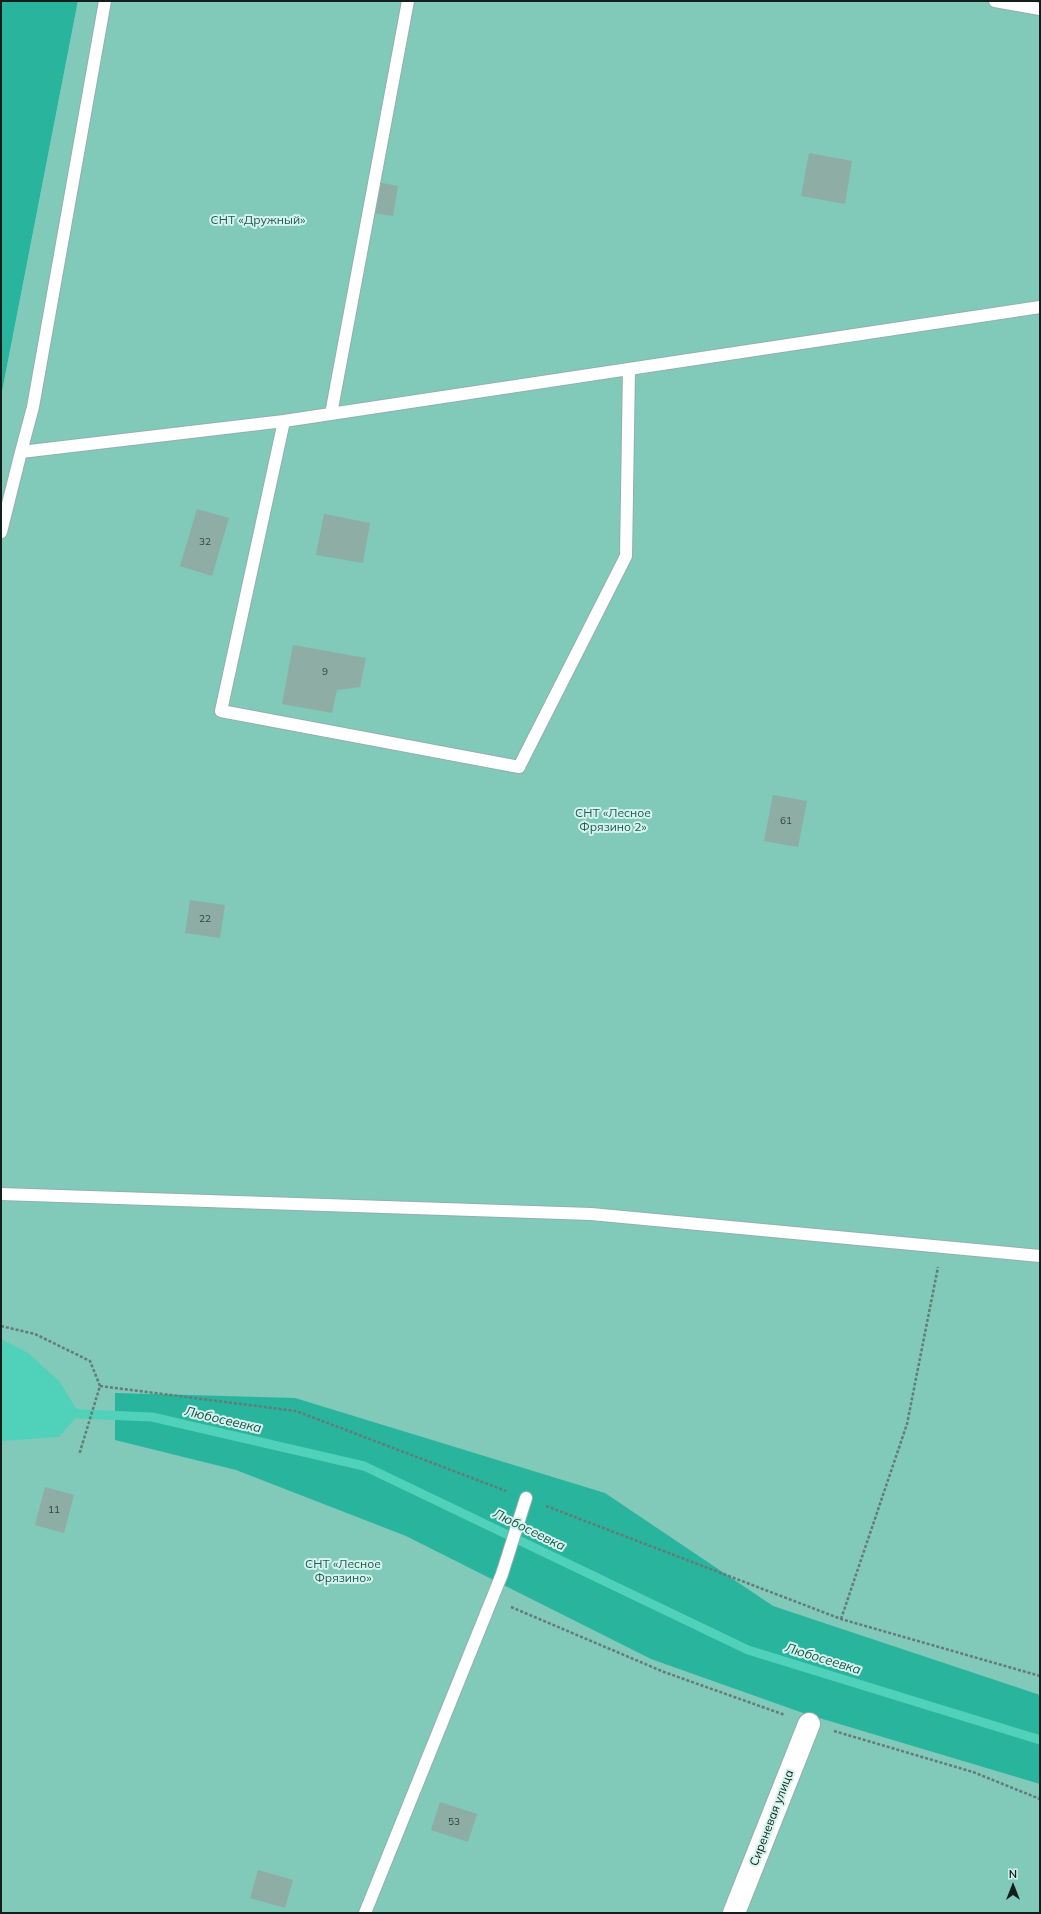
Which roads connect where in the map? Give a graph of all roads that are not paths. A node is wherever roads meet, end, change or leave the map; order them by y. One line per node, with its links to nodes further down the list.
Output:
1 (105, 1): 9 (lane)
2 (408, 1): 7 (lane)
3 (995, 1): 4 (lane)
4 (1040, 9)
5 (1040, 307): 6 (lane)
6 (629, 369): 7 (lane); 8 (lane)
7 (331, 414): 8 (lane)
8 (284, 421): 9 (lane)
9 (21, 452): 10 (lane)
10 (1, 532)
11 (1, 1194): 12 (lane)
12 (1040, 1256)
13 (526, 1498): 15 (lane)
14 (809, 1724): 16 (street, Сиреневая улица)
15 (365, 1913)
16 (734, 1913)

